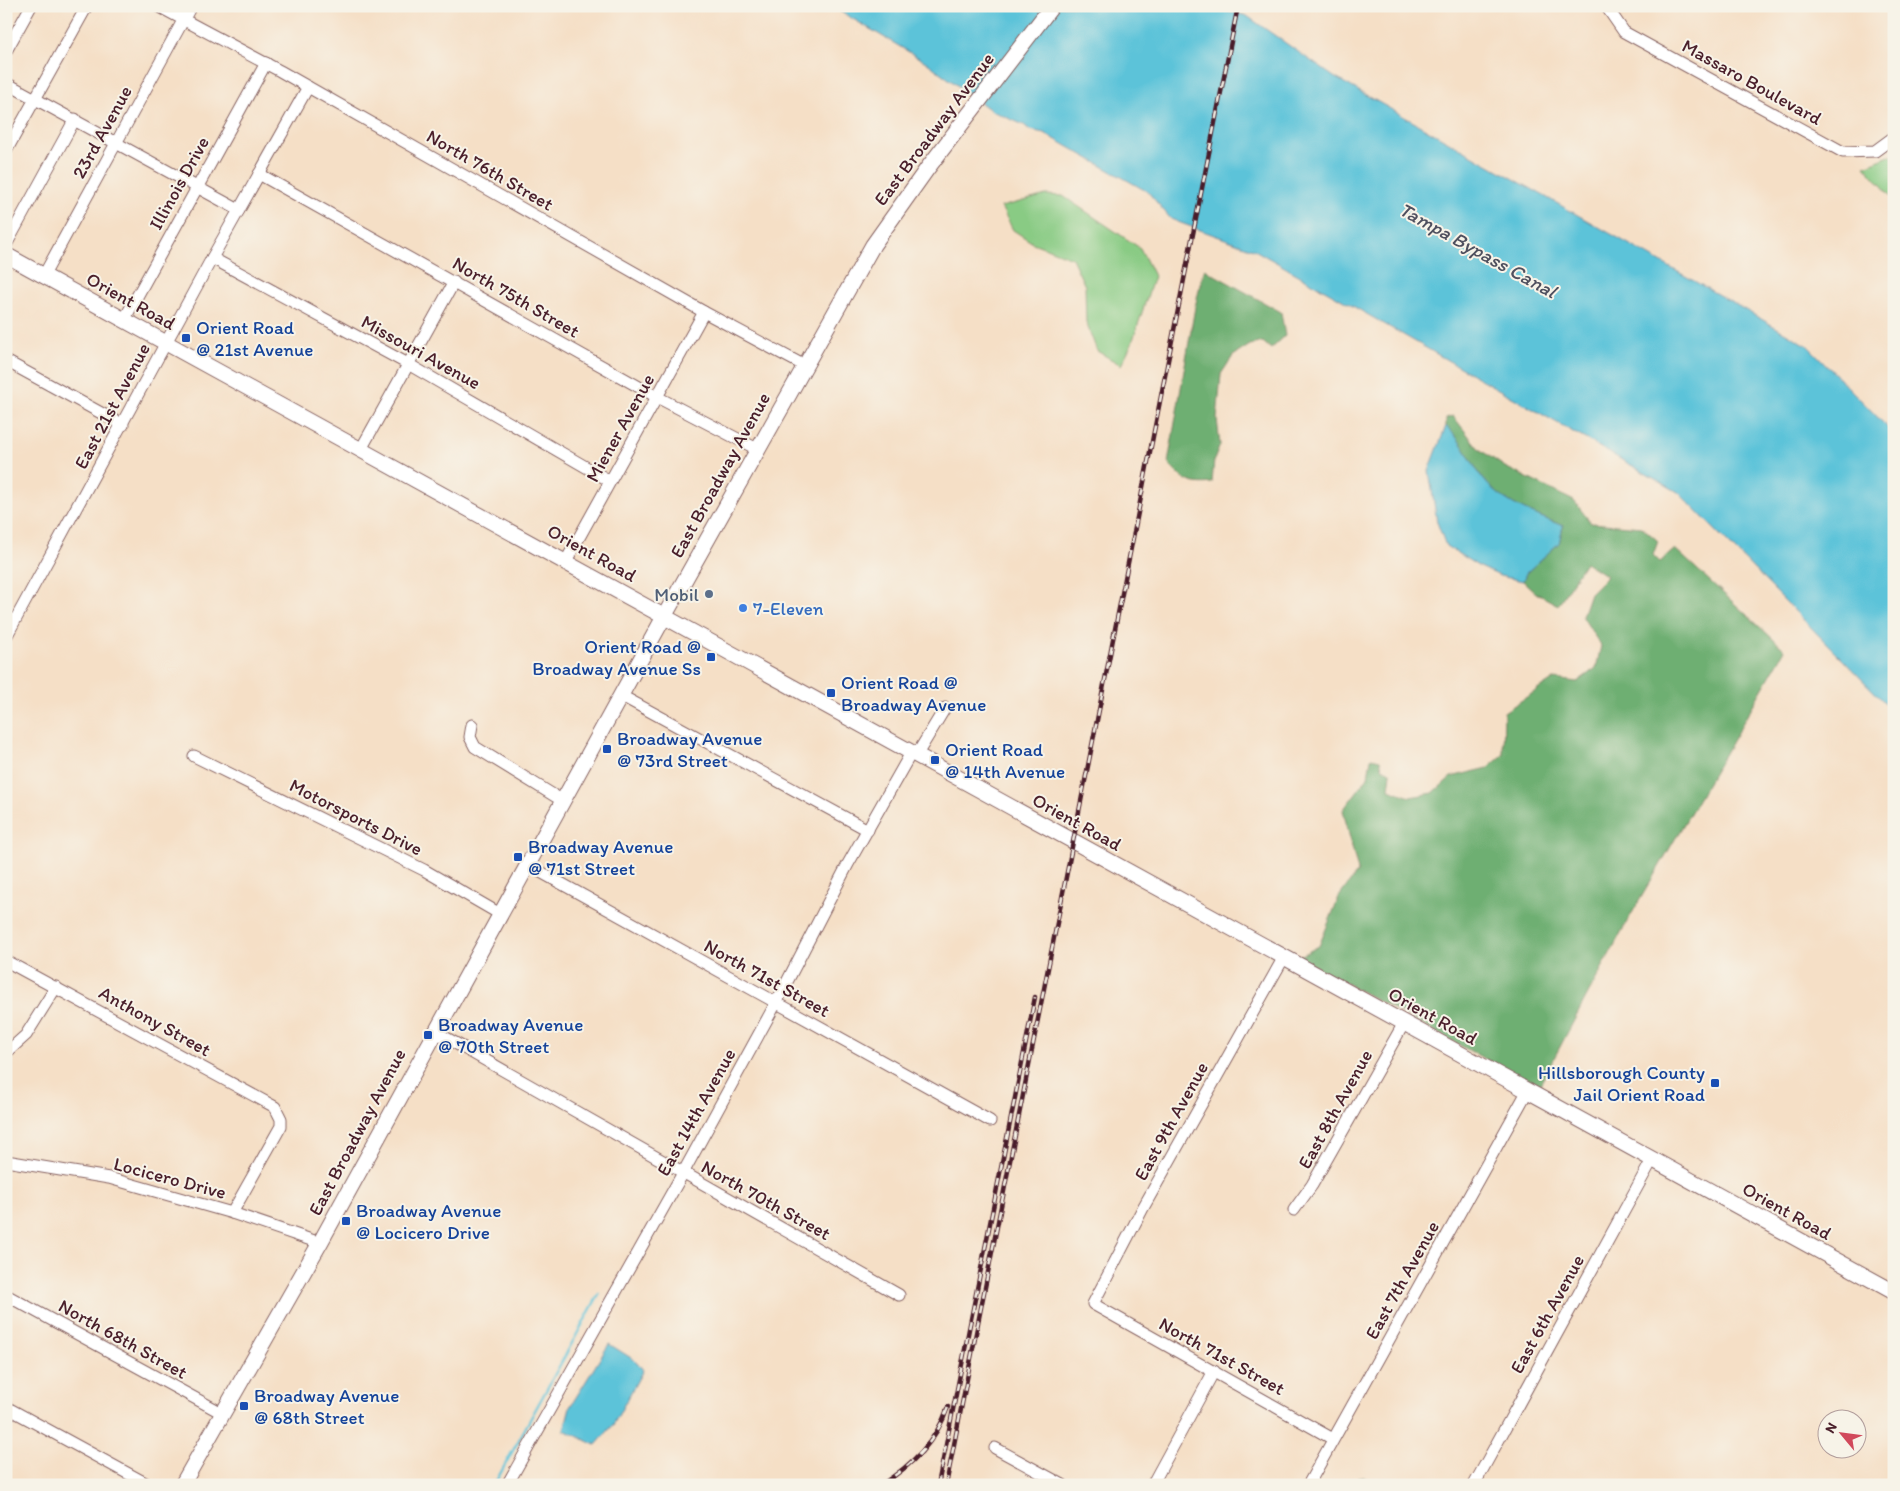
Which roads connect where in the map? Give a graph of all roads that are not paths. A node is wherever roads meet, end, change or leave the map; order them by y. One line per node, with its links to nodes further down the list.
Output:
1 (31, 6): 8 (street)
2 (87, 6): 12 (street)
3 (158, 6): 7 (street, North 76th Street)
4 (191, 6): 7 (street, 23rd Avenue)
5 (1052, 6): 30 (street, East Broadway Avenue)
6 (1606, 6): 14 (street, Massaro Boulevard)
7 (184, 20): 9 (street, North 76th Street); 15 (street, 23rd Avenue)
8 (6, 51)
9 (266, 63): 11 (street, North 76th Street); 18 (street, Illinois Drive)
10 (6, 83): 12 (street)
11 (308, 87): 17 (street, East 21st Avenue); 25 (street, North 76th Street)
12 (35, 98): 13 (street); 16 (street)
13 (75, 119): 15 (street); 20 (street)
14 (1894, 137)
15 (116, 142): 18 (street); 23 (street, 23rd Avenue)
16 (6, 151)
17 (259, 174): 19 (street, East 21st Avenue); 24 (street, North 75th Street)
18 (197, 187): 19 (street); 26 (street, Illinois Drive)
19 (239, 210): 22 (street, East 21st Avenue)
20 (6, 245)
21 (6, 254): 23 (street, Orient Road)
22 (212, 258): 27 (street, East 21st Avenue); 29 (street, Missouri Avenue)
23 (44, 275): 26 (street, Orient Road)
24 (454, 282): 29 (street); 31 (street, North 75th Street)
25 (704, 312): 30 (street, North 76th Street); 31 (street, Miener Avenue)
26 (124, 320): 27 (street, Orient Road)
27 (166, 343): 32 (street, East 21st Avenue); 34 (street, Orient Road)
28 (6, 361): 32 (street)
29 (408, 364): 34 (street); 35 (street, Missouri Avenue)
30 (805, 366): 33 (street, East Broadway Avenue)
31 (657, 397): 33 (street, North 75th Street); 35 (street, Miener Avenue)
32 (123, 425): 38 (street, East 21st Avenue)
33 (757, 449): 37 (street, East Broadway Avenue)
34 (360, 451): 36 (street, Orient Road)
35 (610, 481): 36 (street, Miener Avenue)
36 (566, 561): 37 (street, Orient Road)
37 (665, 615): 39 (street, East Broadway Avenue); 42 (street, Orient Road)
38 (6, 637)
39 (620, 695): 44 (street, East Broadway Avenue); 45 (street)
40 (944, 708): 42 (street, East 14th Avenue)
41 (472, 725): 44 (street)
42 (914, 755): 45 (street, East 14th Avenue); 48 (street, Orient Road)
43 (194, 756): 47 (street, Motorsports Drive)
44 (563, 801): 46 (street, East Broadway Avenue)
45 (868, 830): 51 (street, East 14th Avenue)
46 (528, 865): 47 (street, East Broadway Avenue); 51 (street, North 71st Street)
47 (500, 914): 53 (street, East Broadway Avenue)
48 (1284, 957): 52 (street, Orient Road); 66 (street, East 9th Avenue)
49 (6, 960): 50 (street, Anthony Street)
50 (56, 987): 54 (street); 61 (street, Anthony Street)
51 (776, 1003): 56 (street, North 71st Street); 59 (street, East 14th Avenue)
52 (1404, 1023): 55 (street, Orient Road); 60 (street, East 8th Avenue)
53 (434, 1031): 59 (street, North 70th Street); 62 (street, East Broadway Avenue)
54 (6, 1053)
55 (1527, 1092): 57 (street, Orient Road); 70 (street, East 7th Avenue)
56 (990, 1121)
57 (1652, 1160): 63 (street, Orient Road); 78 (street, East 6th Avenue)
58 (6, 1161): 61 (street, Locicero Drive)
59 (683, 1173): 65 (street, North 70th Street); 74 (street, East 14th Avenue)
60 (1294, 1210)
61 (232, 1213): 62 (street, Locicero Drive)
62 (320, 1243): 69 (street, East Broadway Avenue)
63 (1894, 1292)
64 (6, 1295): 69 (street, North 68th Street)
65 (899, 1295)
66 (1093, 1304): 67 (street, North 71st Street)
67 (1214, 1371): 70 (street, North 71st Street); 76 (street)
68 (6, 1408): 72 (street)
69 (222, 1413): 73 (street, East Broadway Avenue)
70 (1333, 1439): 77 (street, East 7th Avenue)
71 (995, 1448): 75 (street)
72 (149, 1485)
73 (182, 1485)
74 (507, 1485)
75 (1063, 1485)
76 (1152, 1485)
77 (1308, 1485)
78 (1474, 1485)

